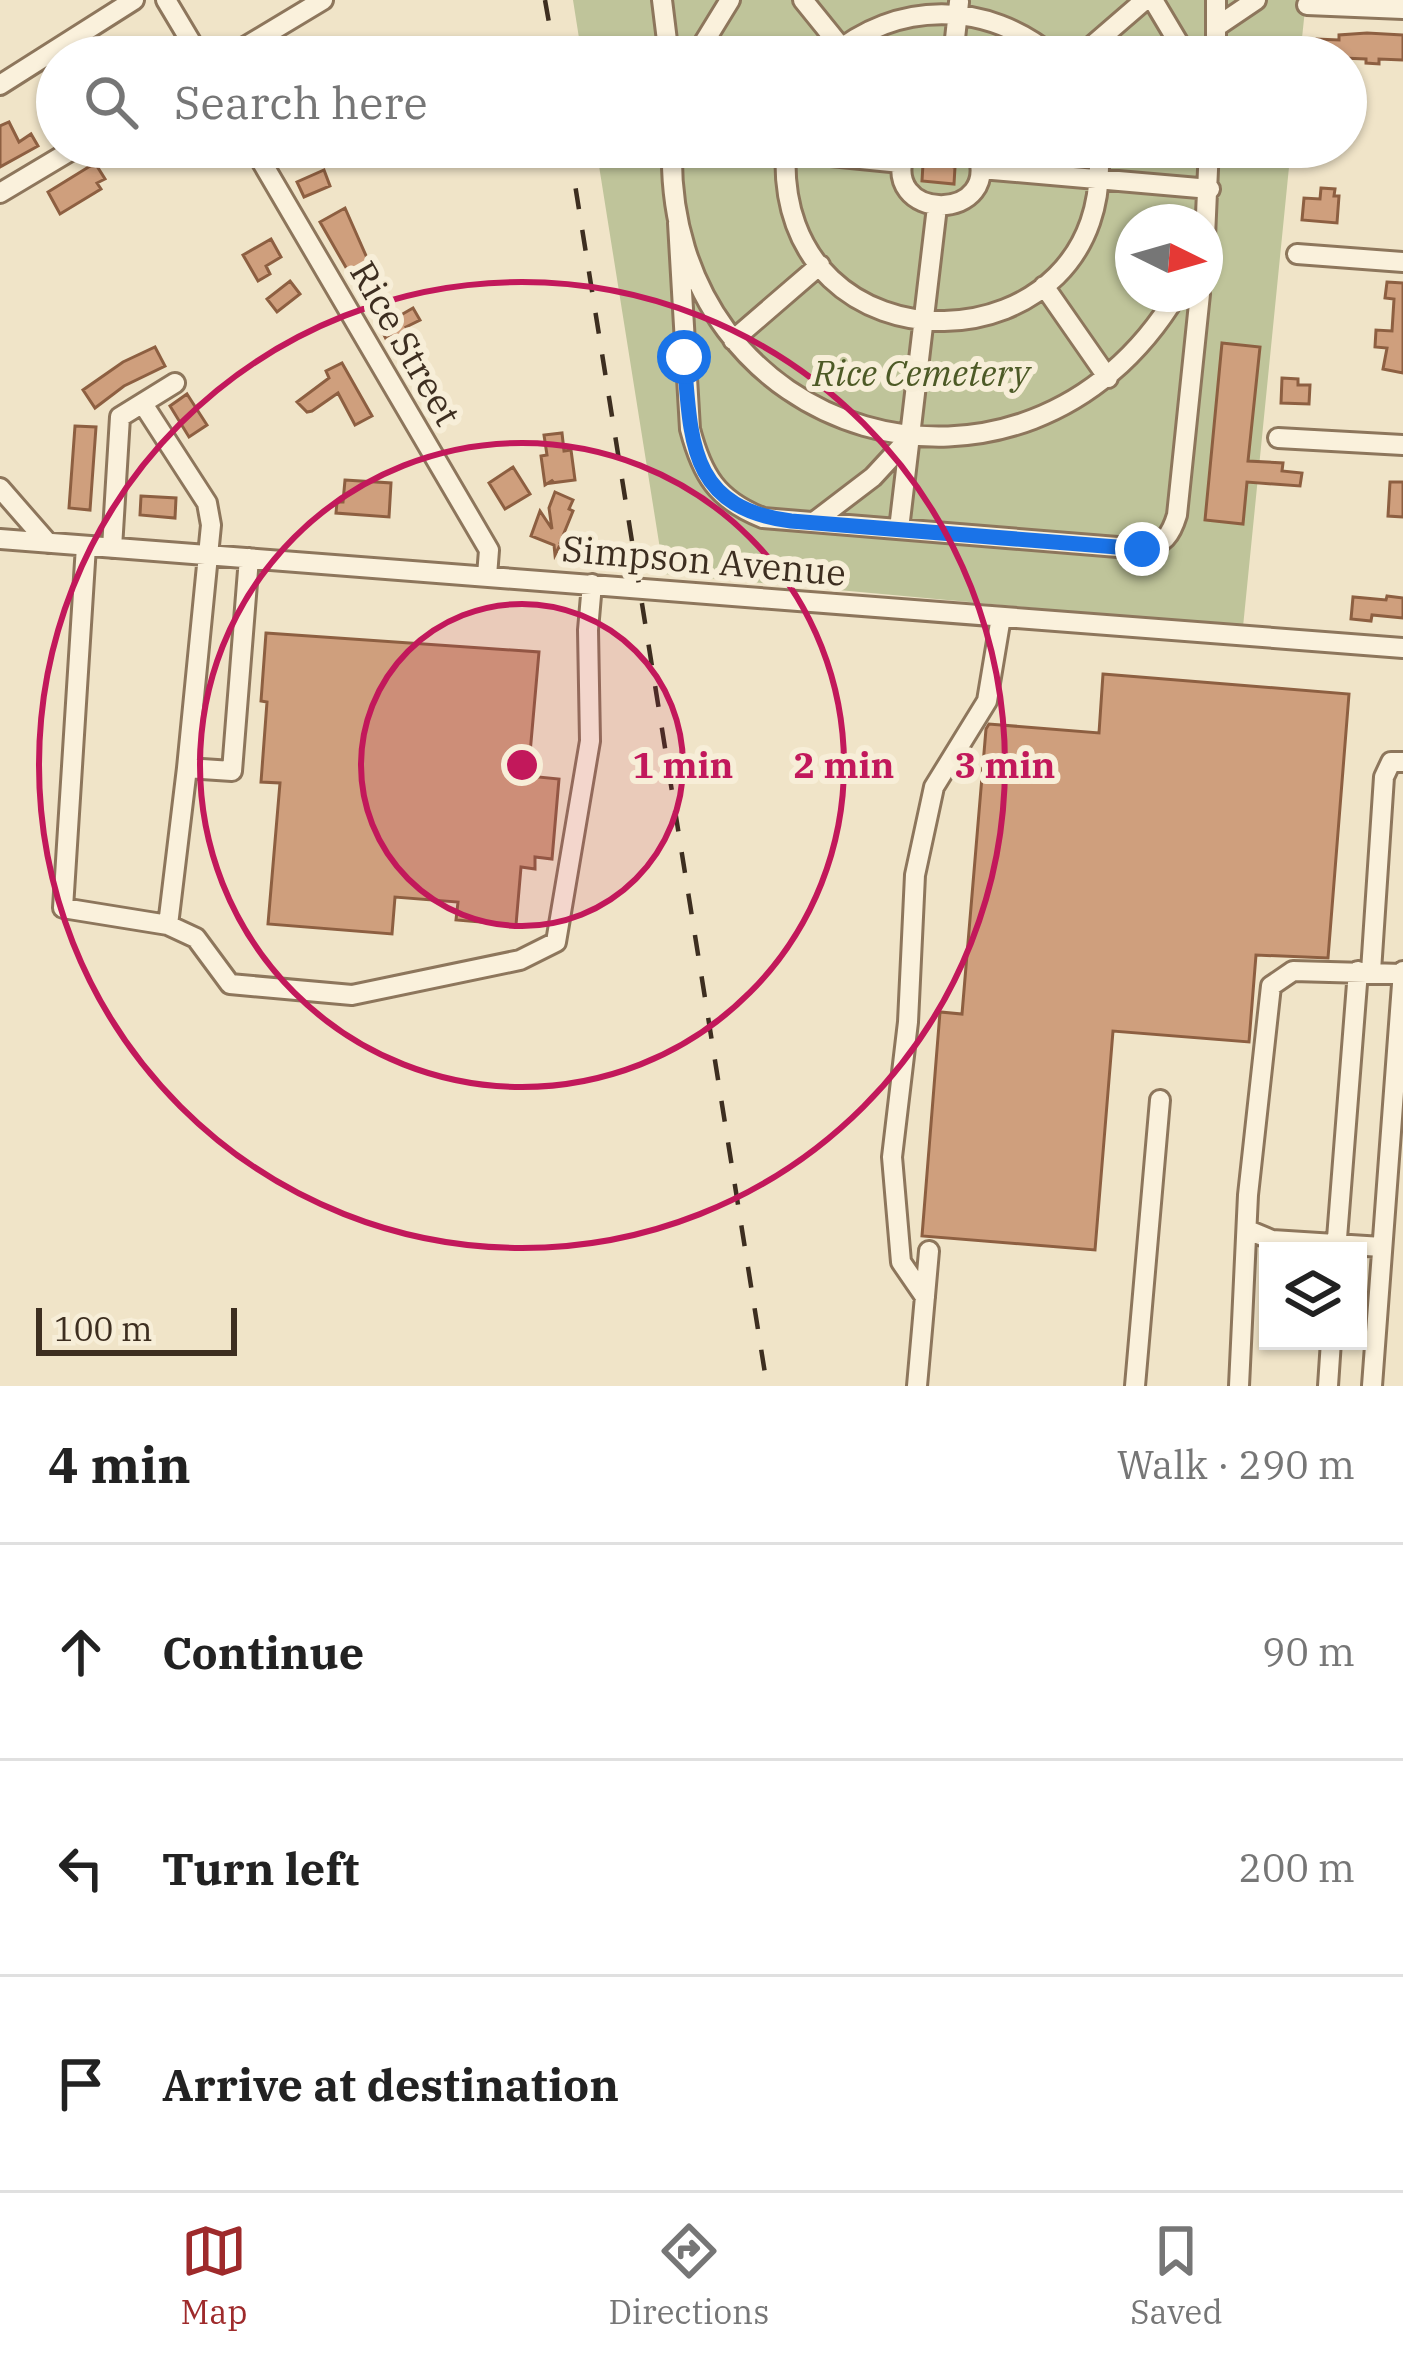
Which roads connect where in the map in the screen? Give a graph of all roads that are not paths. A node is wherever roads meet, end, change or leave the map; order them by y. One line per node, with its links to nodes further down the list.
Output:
1 (134, 0): 14 (street)
2 (166, 0): 15 (street)
3 (323, 0): 16 (street)
4 (662, 0): 17 (street)
5 (730, 0): 18 (street)
6 (803, 0): 19 (street)
7 (1149, 0): 23 (street); 24 (street)
8 (1216, 0): 13 (street)
9 (1256, 0): 13 (street)
10 (959, 5): 20 (street); 21 (street); 22 (street)
11 (1307, 5): 12 (street)
12 (1403, 9)
13 (1219, 26): 25 (street)
14 (77, 36)
15 (187, 36)
16 (263, 36)
17 (666, 36)
18 (708, 36)
19 (825, 36)
20 (858, 36)
21 (955, 36)
22 (1025, 36)
23 (1105, 36)
24 (1172, 36)
25 (1218, 36)
26 (36, 62): 27 (street)
27 (0, 85)
28 (42, 168): 38 (street)
29 (265, 168): 67 (street, Rice Street)
30 (674, 168): 41 (street)
31 (787, 168): 44 (street)
32 (903, 168): 40 (street)
33 (1099, 168): 36 (street)
34 (1210, 168): 37 (street)
35 (981, 169): 36 (street); 40 (street)
36 (1099, 180): 37 (street); 45 (street)
37 (1210, 189): 39 (street)
38 (0, 193)
39 (1208, 204)
40 (938, 207): 50 (street)
41 (678, 223): 46 (street); 47 (street)
42 (1298, 254): 43 (street)
43 (1403, 262)
44 (820, 265): 50 (street); 51 (street)
45 (1045, 286): 50 (street); 52 (street)
46 (709, 302): 47 (street); 51 (street)
47 (682, 310): 59 (street)
48 (1166, 312): 52 (street)
49 (1198, 312): 60 (street)
50 (925, 322): 55 (street)
51 (733, 340): 55 (street)
52 (1108, 377): 55 (street)
53 (175, 383): 54 (street)
54 (142, 404): 64 (street); 65 (street)
55 (911, 436): 59 (street); 60 (street)
56 (1279, 438): 57 (street)
57 (1403, 445)
58 (0, 488): 62 (street)
59 (814, 522): 60 (street)
60 (899, 529)
61 (0, 539): 62 (street, Simpson Avenue)
62 (48, 543): 63 (street, Simpson Avenue)
63 (86, 546): 64 (street, Simpson Avenue); 73 (street)
64 (112, 548): 65 (street, Simpson Avenue)
65 (207, 555): 66 (street, Simpson Avenue); 72 (street)
66 (249, 558): 67 (street, Simpson Avenue); 72 (street)
67 (488, 576): 68 (street, Simpson Avenue)
68 (592, 584): 69 (street, Simpson Avenue); 73 (street)
69 (1000, 616): 70 (street, Simpson Avenue); 86 (street)
70 (1403, 648)
71 (1403, 762): 74 (street)
72 (187, 768): 73 (street)
73 (168, 925)
74 (1365, 971): 75 (street); 79 (street); 81 (street)
75 (1403, 972): 76 (street)
76 (1400, 1057): 78 (street)
77 (1160, 1100): 89 (street)
78 (1397, 1130): 84 (street)
79 (1248, 1230): 80 (street); 90 (street)
80 (1288, 1242)
81 (1337, 1242)
82 (929, 1251): 86 (street)
83 (1367, 1251): 84 (street)
84 (1382, 1252): 85 (street); 92 (street)
85 (1403, 1258)
86 (925, 1298): 88 (street)
87 (1330, 1350): 91 (street)
88 (917, 1386)
89 (1135, 1386)
90 (1239, 1386)
91 (1328, 1386)
92 (1372, 1386)

